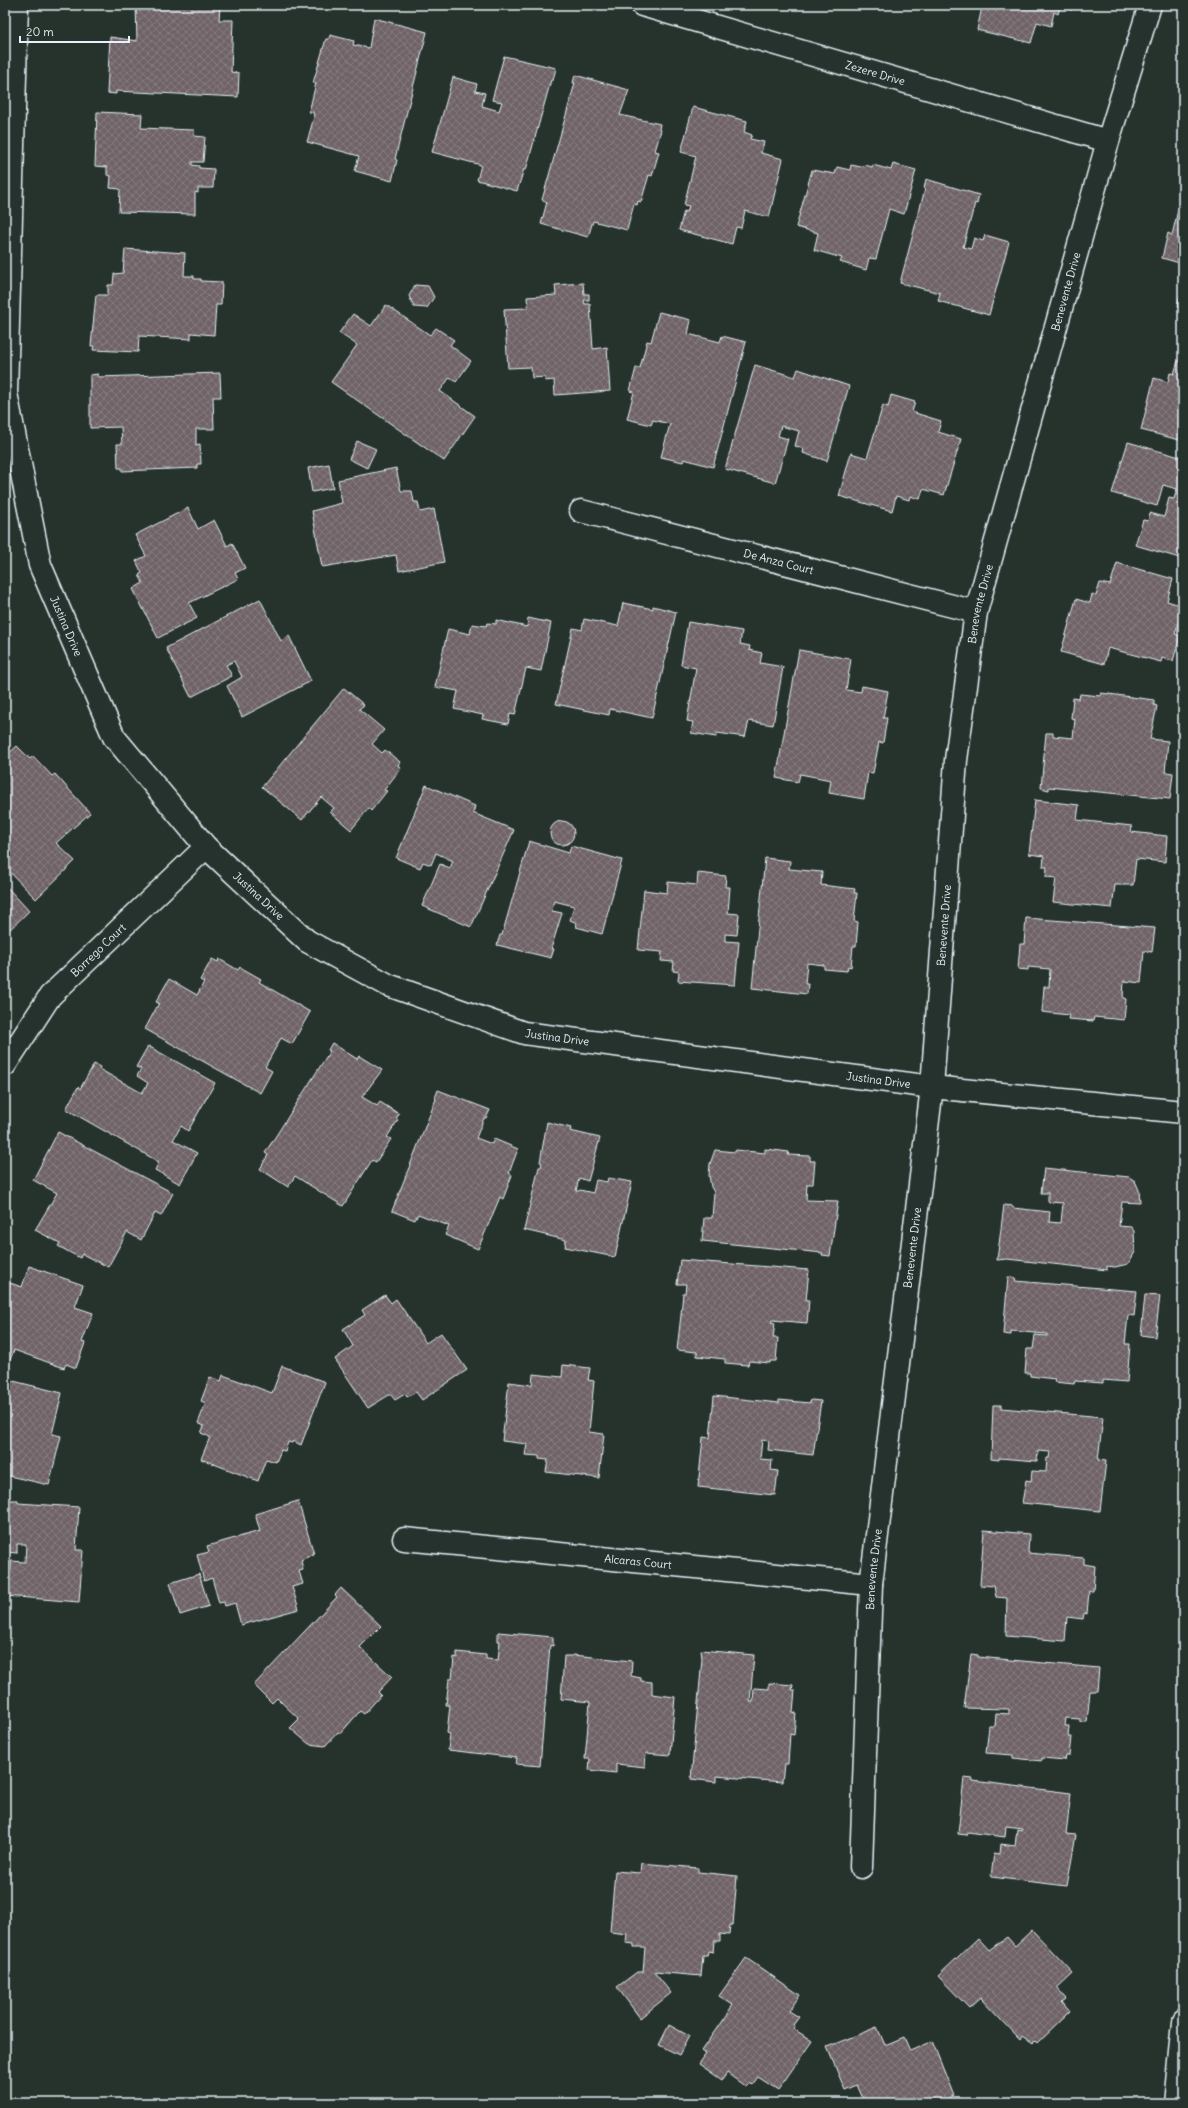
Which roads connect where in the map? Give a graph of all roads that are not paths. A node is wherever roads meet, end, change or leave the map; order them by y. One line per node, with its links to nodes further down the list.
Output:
1 (17, 5): 7 (street, Justina Drive)
2 (642, 5): 4 (street, Zezere Drive)
3 (1150, 5): 4 (street, Benevente Drive)
4 (1108, 141): 6 (street, Benevente Drive)
5 (581, 511): 6 (street, De Anza Court)
6 (976, 612): 9 (street, Benevente Drive)
7 (206, 847): 8 (street, Borrego Court); 9 (street, Justina Drive)
8 (5, 1065)
9 (932, 1086): 10 (street, Justina Drive); 12 (street, Benevente Drive)
10 (1183, 1112)
11 (404, 1539): 12 (street, Alcaras Court)
12 (871, 1584): 13 (street, Benevente Drive)
13 (861, 1867)
14 (1183, 2021): 15 (street)
15 (1175, 2103)

